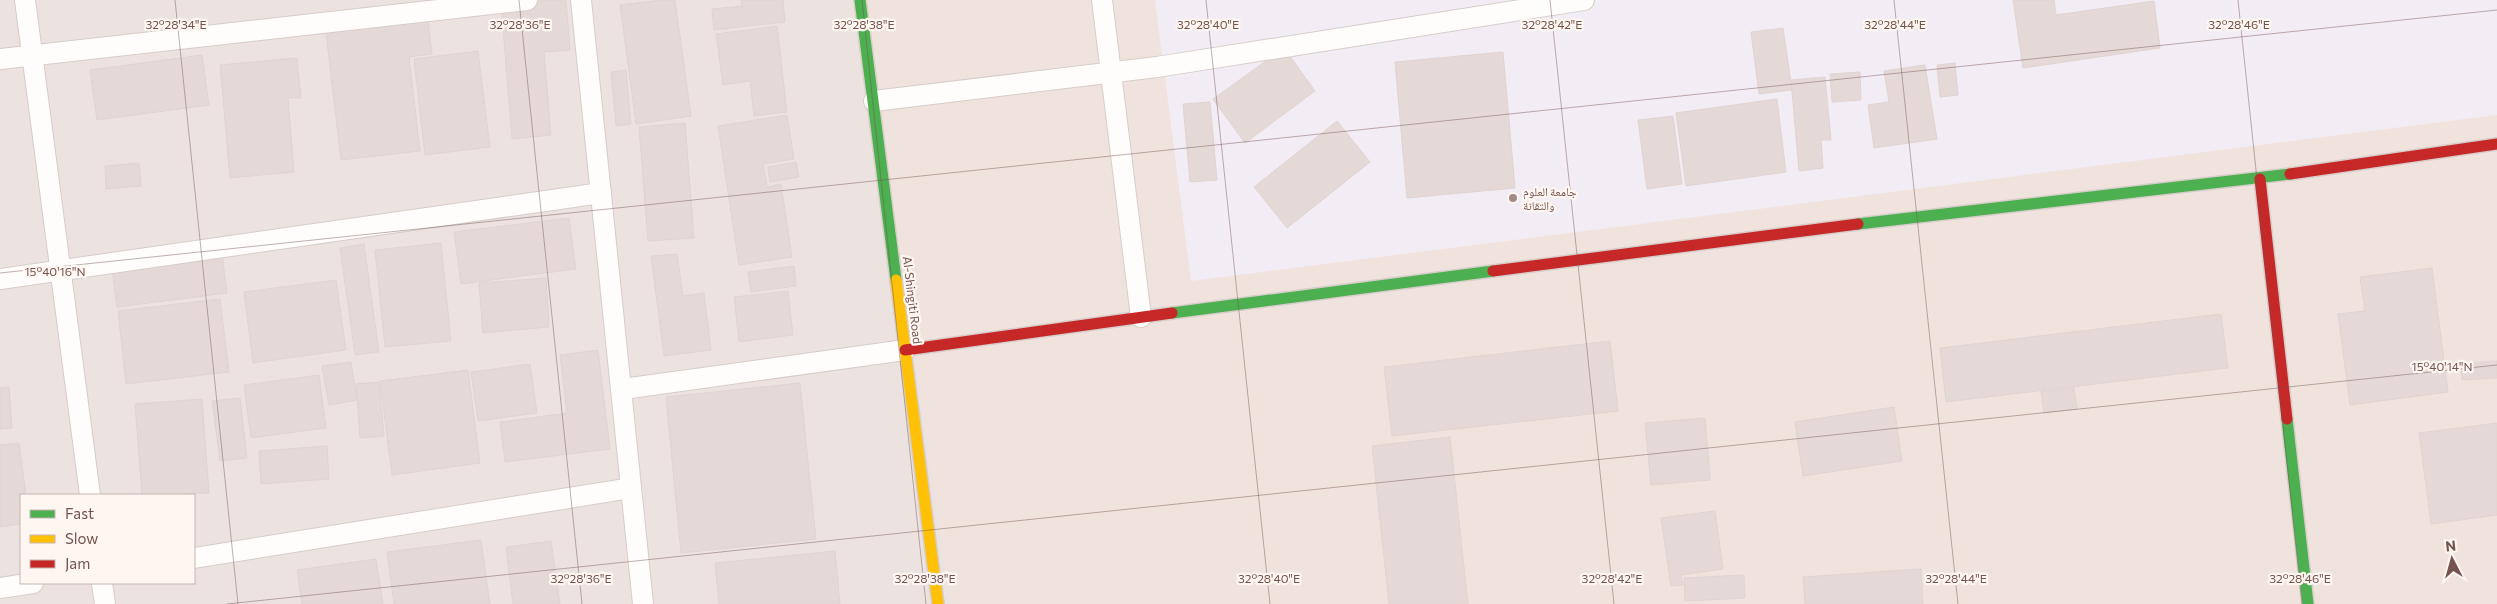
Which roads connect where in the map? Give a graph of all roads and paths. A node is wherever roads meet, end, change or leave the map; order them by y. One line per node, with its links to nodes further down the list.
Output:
1 (24, 0): 7 (lane)
2 (527, 0): 7 (lane)
3 (581, 0): 13 (lane)
4 (860, 0): 10 (street, Al-Shingiti Road)
5 (1102, 0): 9 (lane)
6 (1584, 0): 9 (lane)
7 (32, 55): 8 (lane); 14 (lane)
8 (0, 59)
9 (1112, 73): 10 (lane); 16 (lane)
10 (874, 101): 17 (street, Al-Shingiti Road)
11 (2497, 144): 12 (street)
12 (2260, 178): 16 (street); 28 (street)
13 (601, 193): 14 (lane); 18 (lane)
14 (60, 270): 15 (lane); 20 (lane)
15 (0, 279)
16 (1141, 316): 17 (street)
17 (905, 350): 18 (lane); 27 (street, Al-Shingiti Road)
18 (623, 389): 19 (lane)
19 (631, 488): 21 (lane); 26 (lane)
20 (90, 494)
21 (195, 558)
22 (26, 584): 24 (lane)
23 (102, 584): 25 (lane)
24 (0, 588)
25 (105, 604)
26 (643, 604)
27 (938, 604)
28 (2308, 604)

